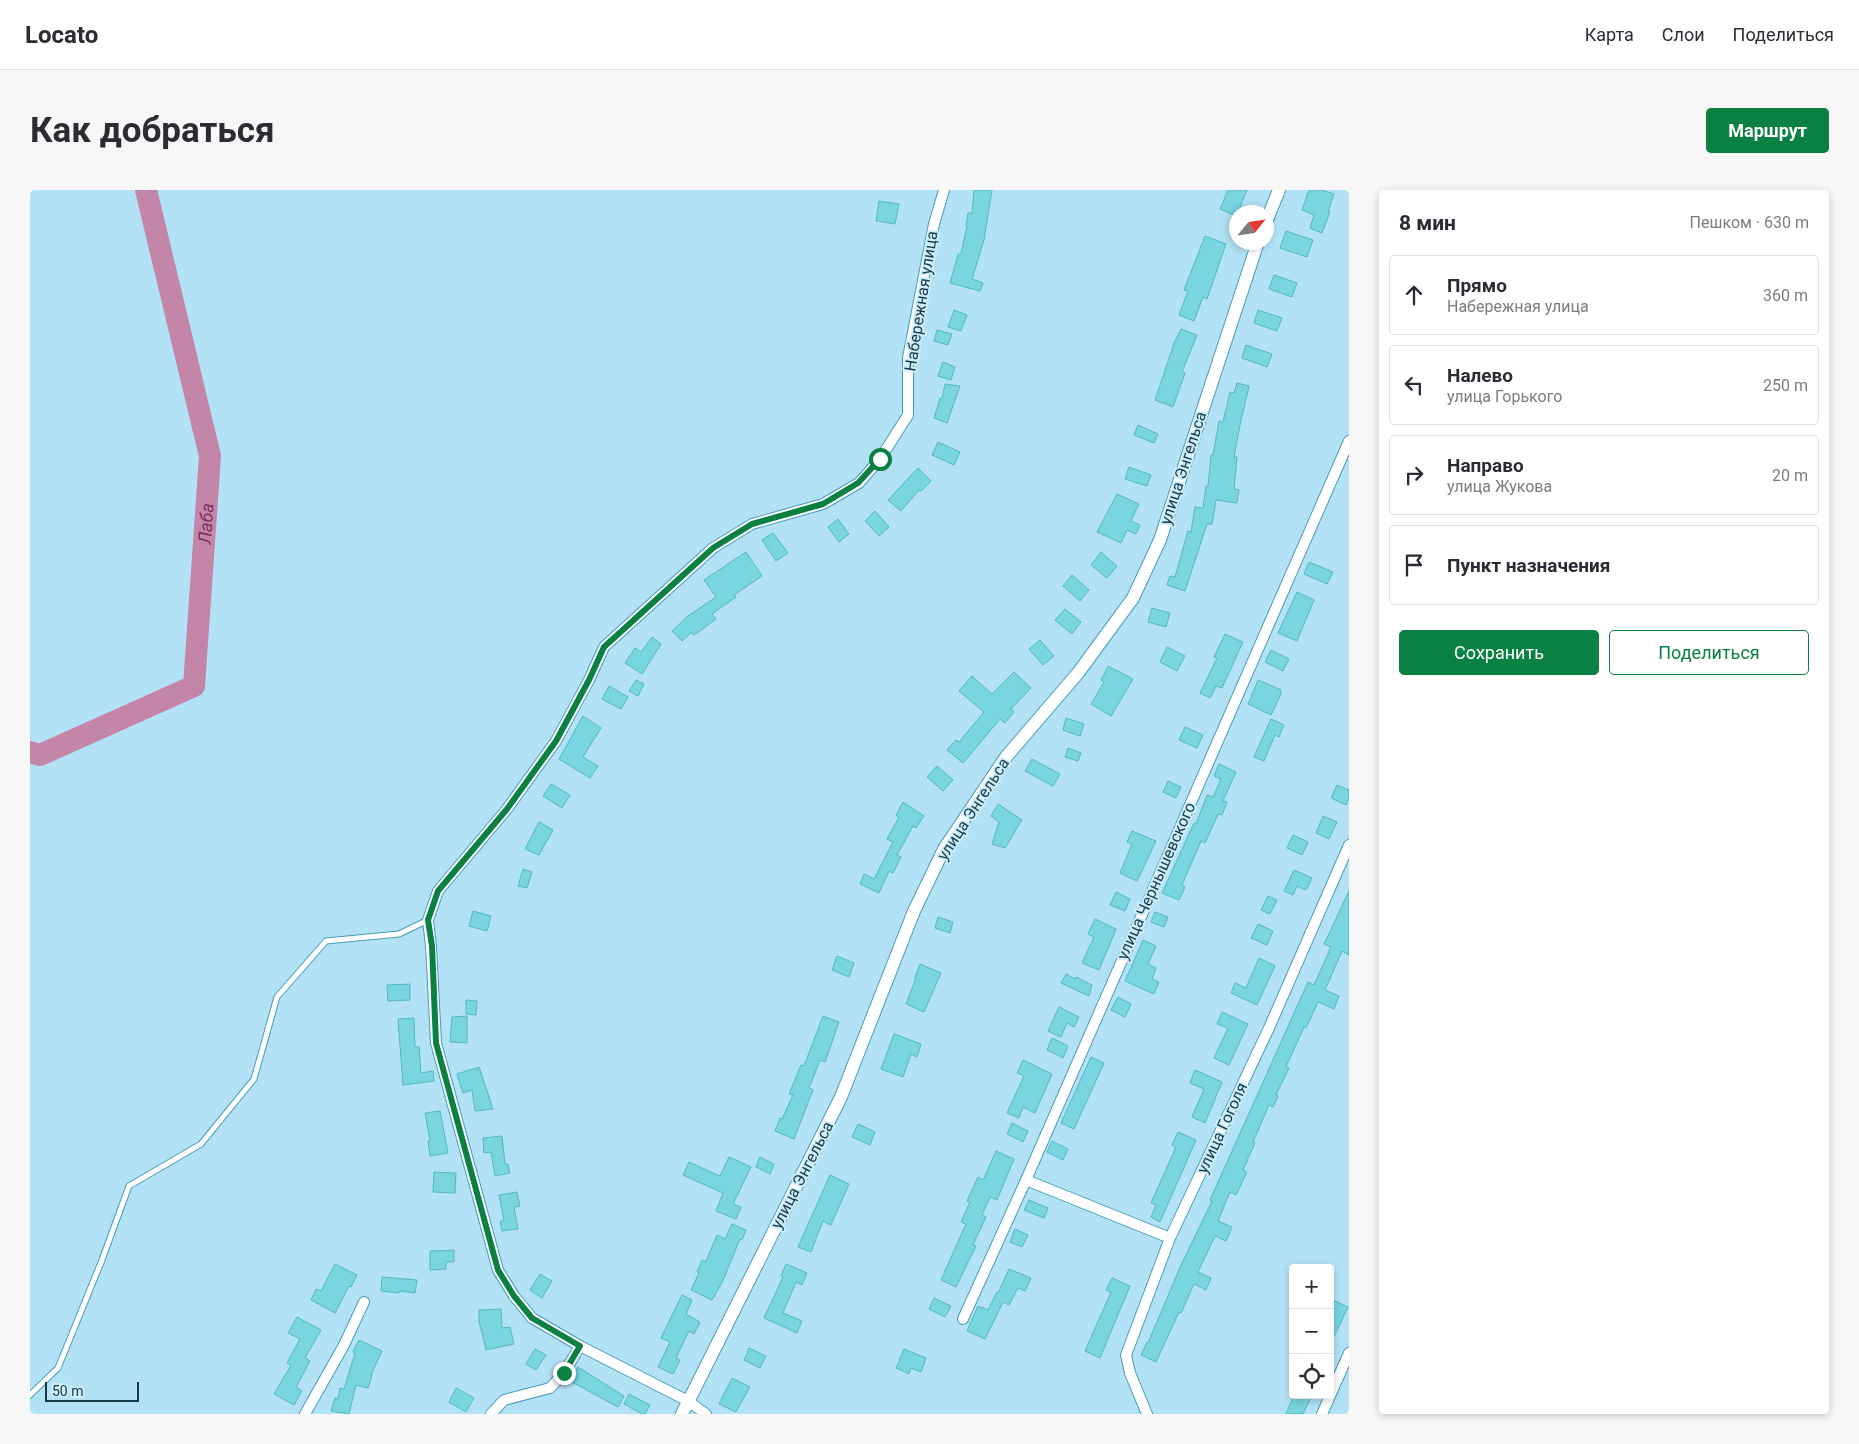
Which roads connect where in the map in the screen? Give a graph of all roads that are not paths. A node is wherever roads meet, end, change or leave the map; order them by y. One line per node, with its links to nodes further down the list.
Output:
1 (944, 190): 7 (street, Набережная улица)
2 (1279, 190): 3 (street)
3 (1273, 205)
4 (1255, 250): 15 (street, улица Энгельса)
5 (1349, 441): 8 (street, улица Чернышевского)
6 (1349, 845): 9 (street, улица Гоголя)
7 (428, 920): 12 (street); 14 (lane)
8 (1026, 1180): 9 (street); 11 (street, улица Чернышевского)
9 (1170, 1238): 20 (street, улица Гоголя)
10 (364, 1302): 16 (street)
11 (963, 1320)
12 (580, 1346): 15 (street); 17 (street)
13 (1349, 1353): 21 (street)
14 (30, 1395)
15 (688, 1401): 18 (street, улица Энгельса); 19 (street)
16 (305, 1414)
17 (491, 1414)
18 (682, 1414)
19 (706, 1414)
20 (1147, 1414)
21 (1322, 1414)

